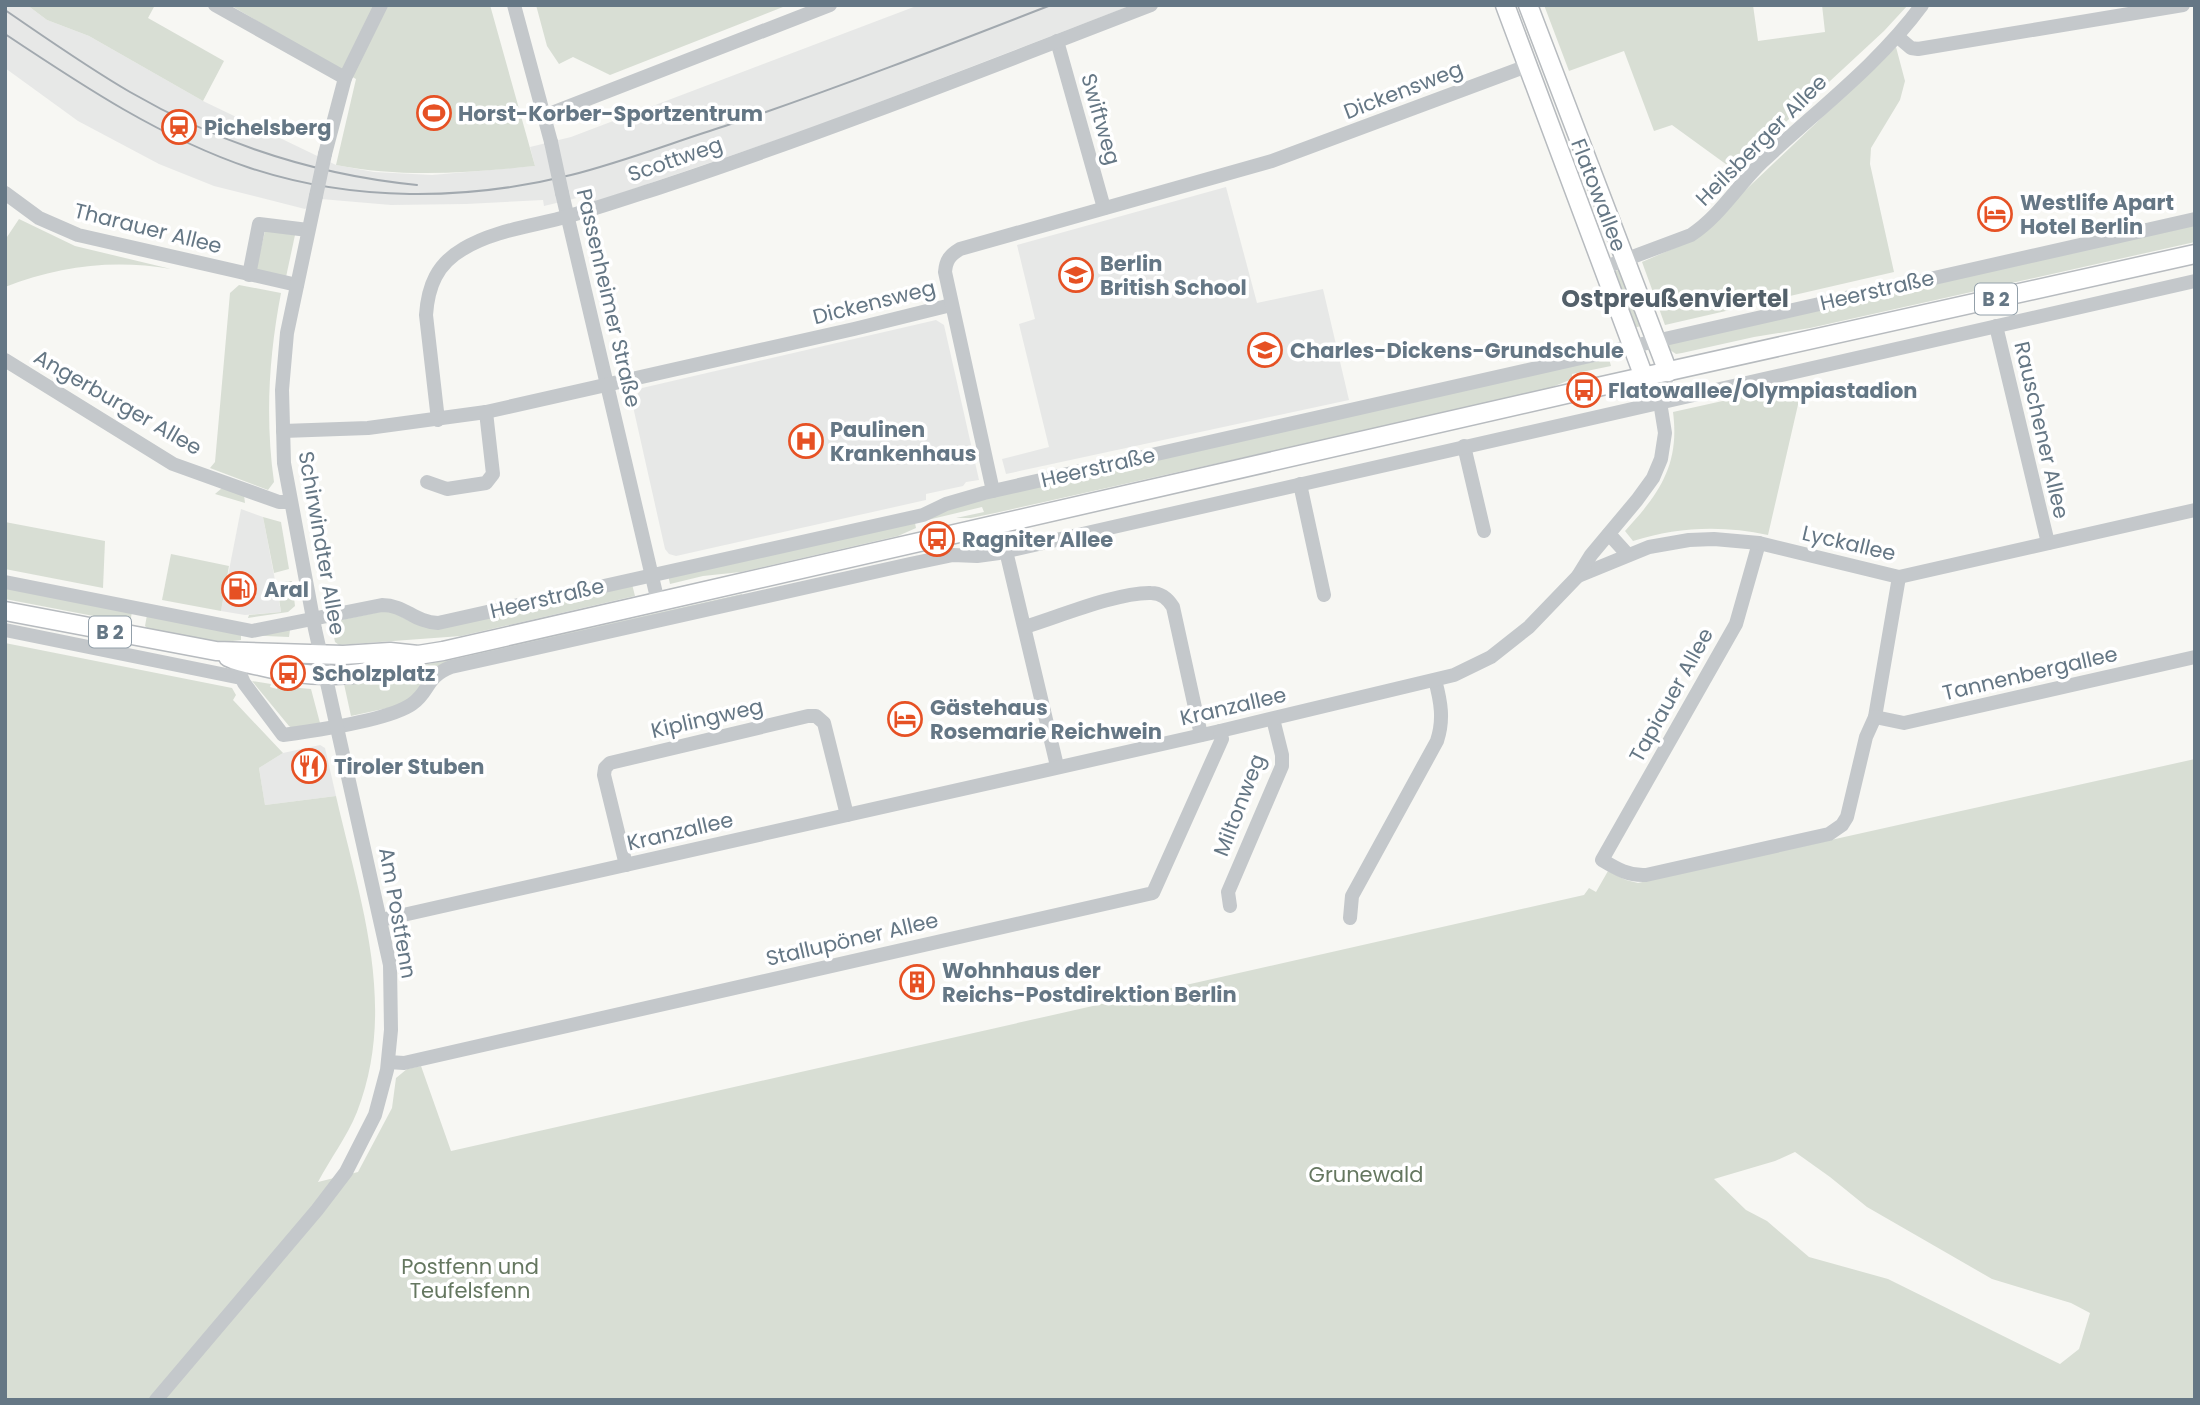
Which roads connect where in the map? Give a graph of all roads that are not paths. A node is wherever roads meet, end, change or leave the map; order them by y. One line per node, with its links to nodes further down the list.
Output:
1 (215, 5): 14 (street)
2 (381, 5): 14 (street, Schirwindter Allee)
3 (514, 5): 15 (street, Passenheimer Straße)
4 (830, 5): 15 (street)
5 (1151, 5): 11 (street, Scottweg)
6 (1505, 5): 13 (main road, Flatowallee)
7 (1528, 5): 12 (main road, Flatowallee)
8 (1922, 5): 10 (street, Heilsberger Allee)
9 (2183, 5): 10 (street)
10 (1898, 37): 22 (street, Heilsberger Allee)
11 (1058, 41): 17 (street, Swiftweg); 18 (street, Scottweg)
12 (1548, 58): 13 (main road); 22 (main road, Flatowallee)
13 (1527, 66): 17 (street, Dickensweg); 23 (main road, Flatowallee)
14 (345, 78): 20 (street, Schirwindter Allee, bridge)
15 (544, 116): 18 (street, Passenheimer Straße, bridge)
16 (5, 193): 24 (street, Tharauer Allee)
17 (1104, 208): 27 (street, Dickensweg)
18 (566, 209): 34 (street, Passenheimer Straße); 37 (street, Scottweg)
19 (2195, 219): 29 (street, Heerstraße)
20 (308, 230): 24 (street); 26 (street, Schirwindter Allee)
21 (2195, 254): 32 (main road, Heerstraße / B 2)
22 (1624, 261): 23 (street, Heilsberger Allee); 29 (main road, Flatowallee)
23 (1603, 268): 30 (main road, Flatowallee)
24 (249, 275): 26 (street, Tharauer Allee)
25 (2195, 281): 28 (street)
26 (297, 285): 38 (street, Schirwindter Allee)
27 (951, 305): 34 (street, Dickensweg); 42 (street)
28 (1996, 326): 35 (street); 48 (street, Rauschener Allee)
29 (1654, 340): 30 (street, Heerstraße); 32 (main road, Flatowallee)
30 (1632, 345): 33 (main road, Flatowallee); 42 (street, Heerstraße)
31 (5, 360): 43 (street, Angerburger Allee)
32 (1668, 372): 33 (main road, Heerstraße / B 2); 35 (street)
33 (1644, 377): 35 (street); 56 (main road, Heerstraße / B 2)
34 (608, 384): 36 (street, Dickensweg); 51 (street, Passenheimer Straße)
35 (1660, 402): 39 (street); 46 (street, Kranzallee)
36 (486, 412): 37 (street, Dickensweg); 40 (street)
37 (438, 420): 38 (street, Dickensweg)
38 (283, 430): 43 (street, Schirwindter Allee)
39 (1464, 446): 41 (street); 45 (street)
40 (427, 482)
41 (1300, 484): 49 (street); 55 (street)
42 (993, 491): 51 (street, Heerstraße)
43 (290, 502): 58 (street, Schirwindter Allee)
44 (2194, 515): 48 (street, Lyckallee)
45 (1483, 531)
46 (1609, 534): 50 (street); 52 (street, Kranzallee)
47 (1759, 543): 50 (street, Lyckallee); 53 (street, Lyckallee); 69 (street, Tapiauer Allee)
48 (2048, 543): 53 (street, Lyckallee)
49 (1006, 551): 59 (street); 71 (street)
50 (1628, 555): 52 (street, Lyckallee)
51 (653, 575): 56 (street, Passenheimer Straße); 58 (street, Heerstraße)
52 (1578, 576): 68 (street, Kranzallee)
53 (1899, 577): 69 (street)
54 (5, 582): 58 (street, Heerstraße)
55 (1324, 595)
56 (659, 602): 63 (main road, Heerstraße / B 2)
57 (5, 611): 61 (main road, Heerstraße / B 2)
58 (313, 620): 62 (street, Schirwindter Allee)
59 (1025, 627): 73 (street); 74 (street)
60 (5, 630): 67 (street)
61 (216, 651): 62 (main road, Heerstraße / B 2); 65 (main road, Heerstraße / B 2)
62 (322, 655): 63 (main road, Heerstraße / B 2); 66 (street, Am Postfenn)
63 (418, 655): 66 (main road, Heerstraße / B 2)
64 (2195, 657): 69 (street, Tannenbergallee)
65 (233, 660): 66 (main road, Heerstraße / B 2); 67 (street)
66 (326, 676): 71 (street, Am Postfenn)
67 (241, 678): 71 (street)
68 (1435, 680): 70 (street, Kranzallee); 78 (street)
69 (1875, 717)
70 (1273, 719): 72 (street, Kranzallee); 77 (street, Miltonweg)
71 (337, 726): 79 (street, Am Postfenn)
72 (1220, 731): 73 (street, Kranzallee); 80 (street, Stallupöner Allee)
73 (1201, 735): 74 (street, Kranzallee)
74 (1057, 766): 75 (street, Kranzallee)
75 (847, 815): 76 (street, Kranzallee); 76 (street, Kiplingweg)
76 (626, 865): 79 (street, Kranzallee)
77 (1230, 906)
78 (1350, 918)
79 (381, 920): 80 (street, Am Postfenn)
80 (388, 1062): 81 (street, Am Postfenn)
81 (156, 1400)

